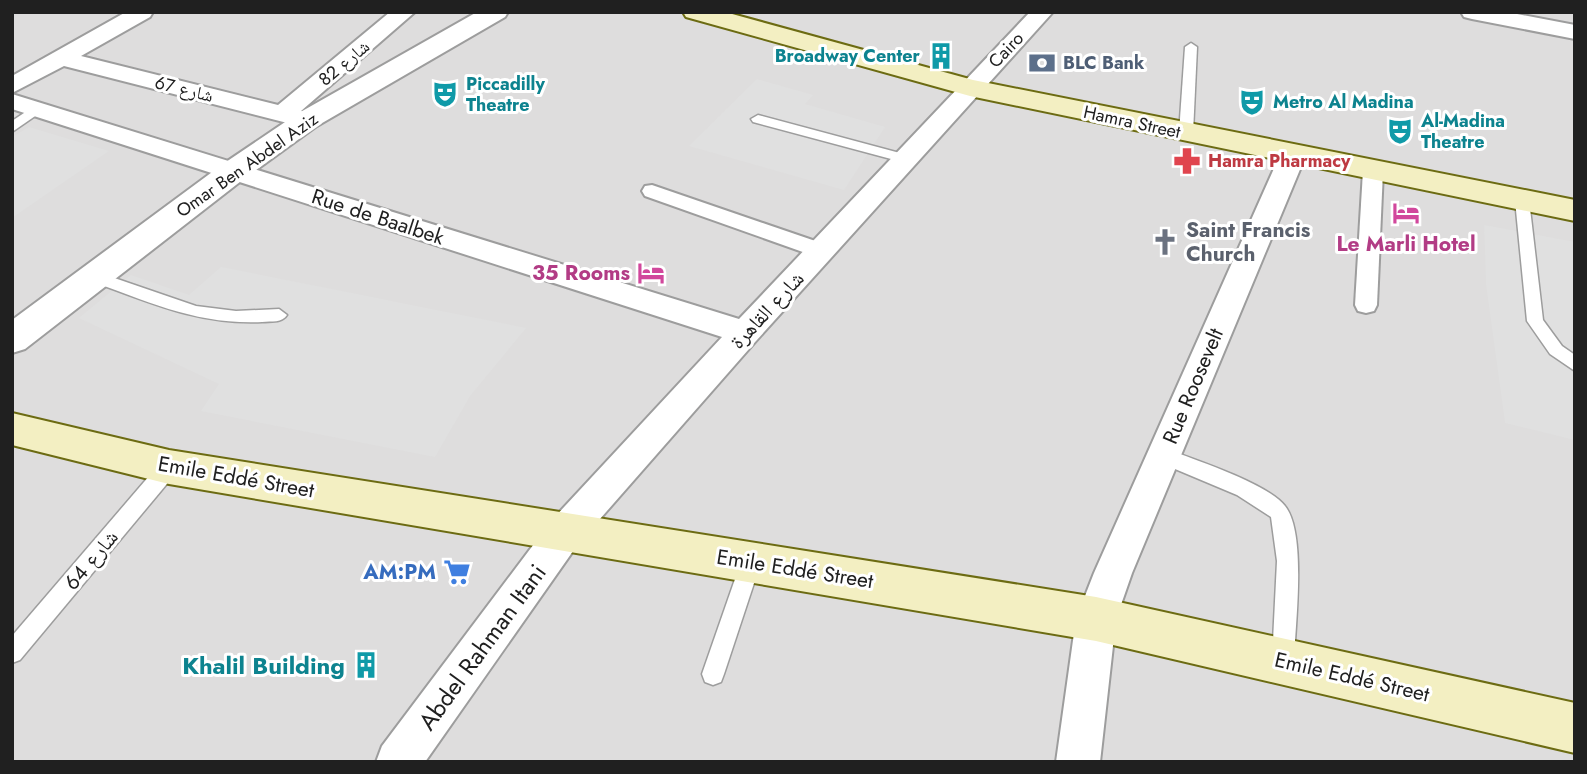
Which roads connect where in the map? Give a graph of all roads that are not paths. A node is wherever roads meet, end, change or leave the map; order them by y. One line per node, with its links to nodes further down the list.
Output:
1 (142, 12): 10 (street)
2 (404, 12): 14 (street, شارع 82)
3 (496, 12): 14 (street, Omar Ben Abdel Aziz)
4 (695, 12): 12 (main road, Hamra Street)
5 (1042, 12): 12 (street, Cairo)
6 (1472, 12): 7 (street)
7 (1499, 15): 8 (street)
8 (1575, 32)
9 (1191, 47): 17 (lane)
10 (61, 58): 11 (street); 14 (street, شارع 67)
11 (12, 86)
12 (970, 88): 17 (main road, Hamra Street); 19 (street, شارع القاهرة)
13 (24, 105): 16 (lane); 20 (street, Rue de Baalbek)
14 (295, 116): 20 (street, Omar Ben Abdel Aziz)
15 (758, 119): 19 (lane)
16 (12, 128)
17 (1186, 133): 18 (main road, Hamra Street)
18 (1293, 155): 21 (main road, Hamra Street); 33 (street, Rue Roosevelt)
19 (906, 159): 25 (street, شارع القاهرة)
20 (234, 171): 26 (street, Omar Ben Abdel Aziz); 29 (street, Rue de Baalbek)
21 (1373, 171): 23 (main road, Hamra Street); 27 (street)
22 (652, 191): 25 (street)
23 (1522, 200): 24 (main road, Hamra Street); 31 (lane)
24 (1575, 211)
25 (822, 251): 29 (street, شارع القاهرة)
26 (94, 276): 28 (lane); 30 (street, Omar Ben Abdel Aziz)
27 (1366, 305)
28 (279, 315)
29 (745, 333): 35 (street, شارع القاهرة)
30 (12, 339)
31 (1575, 365)
32 (12, 429): 34 (main road, Emile Eddé Street)
33 (1163, 456): 37 (street, Rue Roosevelt); 39 (lane)
34 (169, 467): 35 (main road, Emile Eddé Street); 38 (lane, شارع 64)
35 (565, 532): 36 (main road, Emile Eddé Street); 42 (street, Abdel Rahman Itani)
36 (751, 562): 37 (main road, Emile Eddé Street); 40 (lane)
37 (1096, 619): 39 (main road, Emile Eddé Street); 43 (street, Rue Roosevelt)
38 (12, 653)
39 (1283, 661): 41 (main road, Emile Eddé Street)
40 (713, 674)
41 (1575, 728)
42 (398, 762)
43 (1078, 762)

